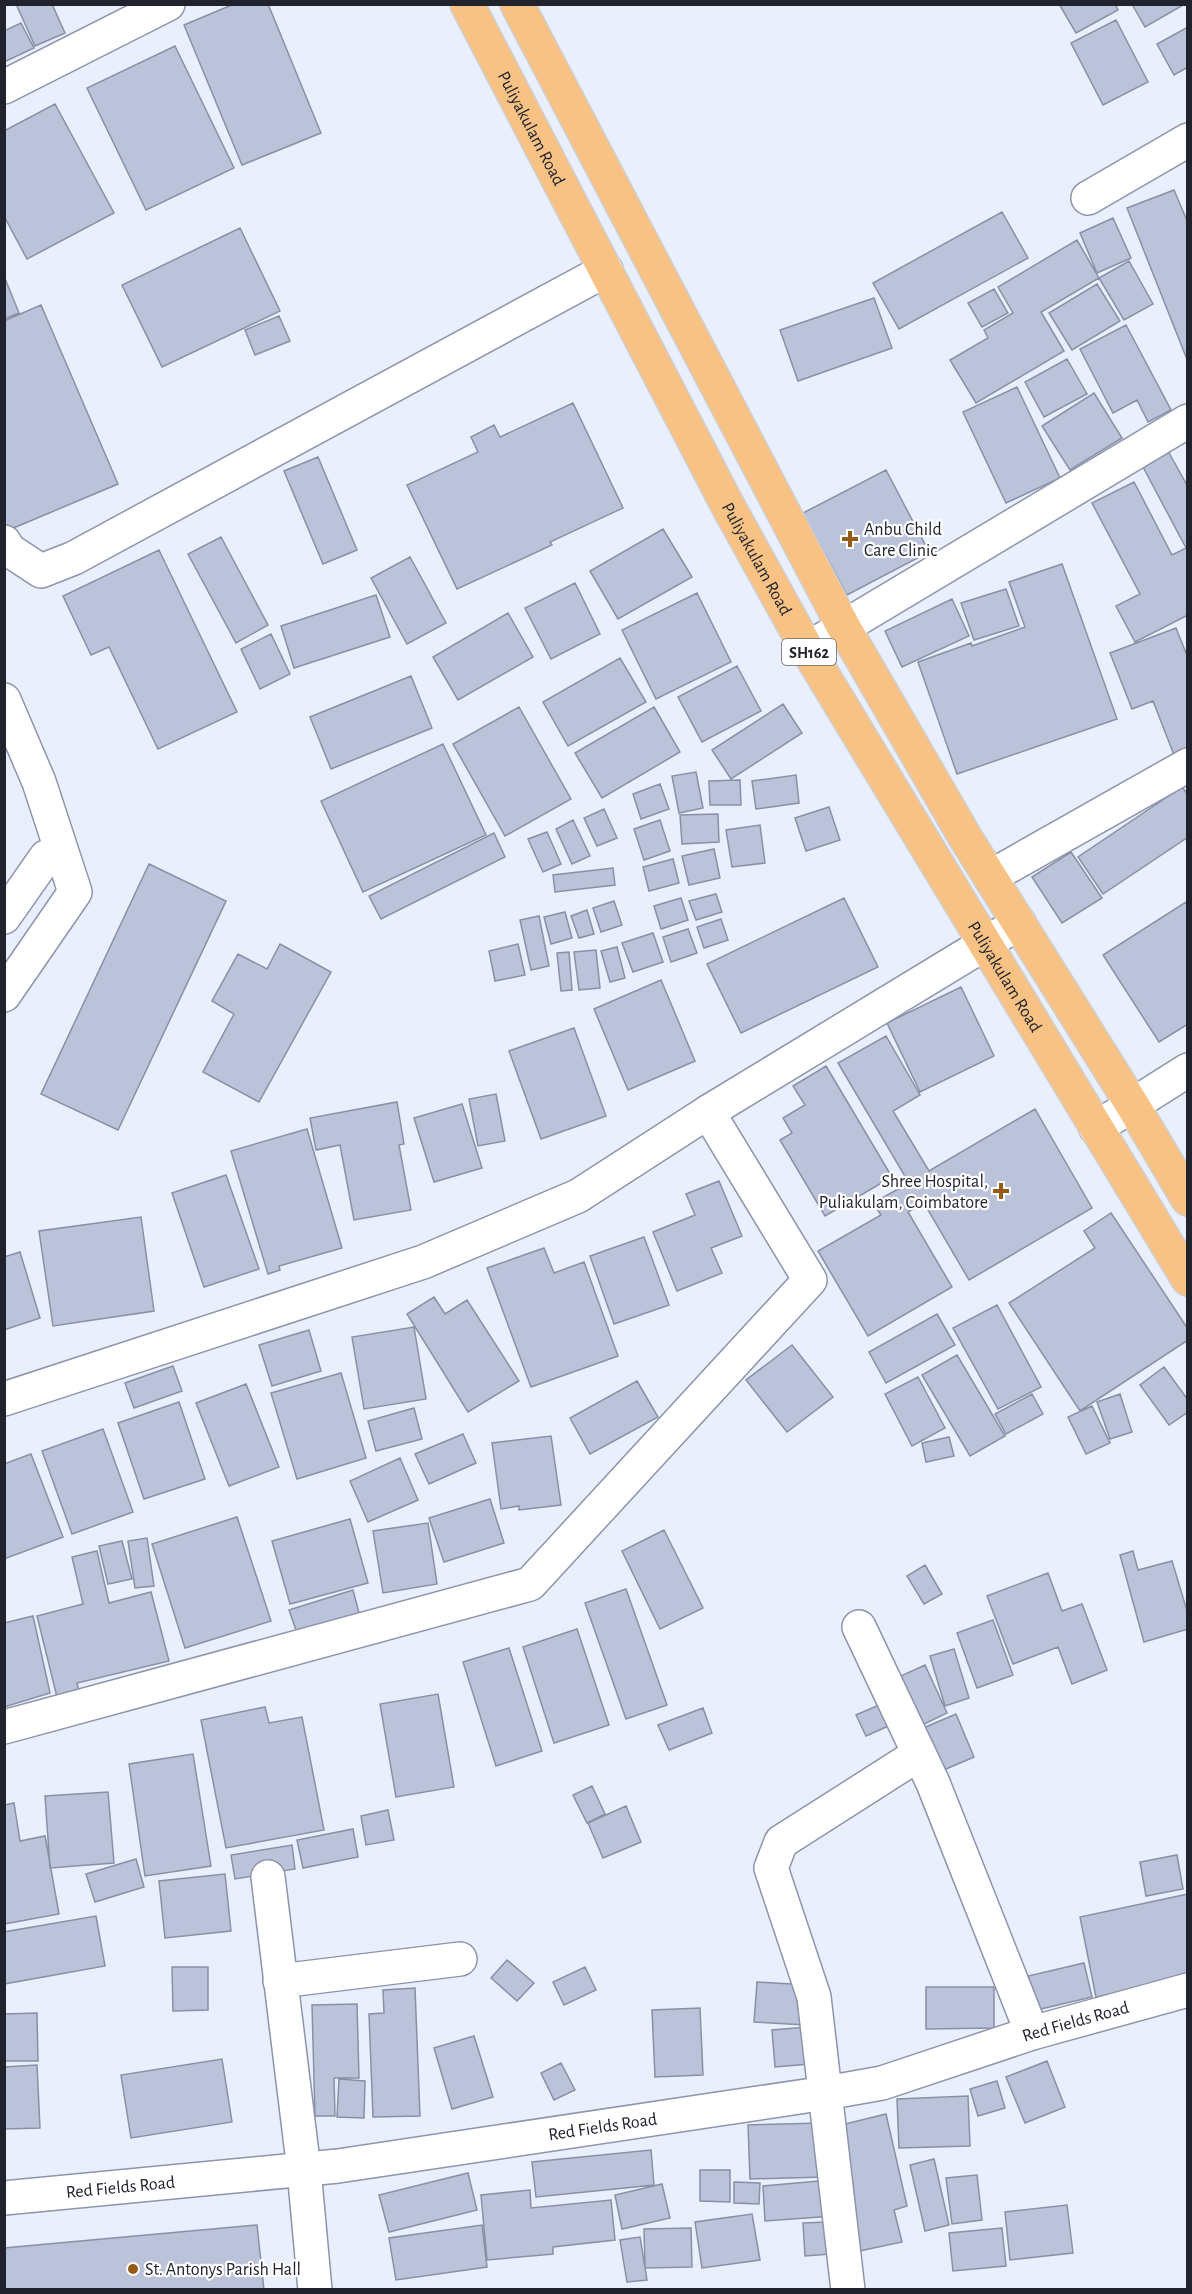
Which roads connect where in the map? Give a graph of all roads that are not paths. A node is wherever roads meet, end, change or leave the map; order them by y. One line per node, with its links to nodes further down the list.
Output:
1 (168, 4): 4 (street)
2 (467, 4): 7 (main road, Puliyakulam Road / SH162)
3 (517, 4): 10 (main road, SH162)
4 (4, 87)
5 (1188, 140): 6 (street)
6 (1088, 198)
7 (606, 270): 9 (street); 11 (main road, Puliyakulam Road / SH162)
8 (1188, 421): 10 (street)
9 (4, 542)
10 (843, 626): 11 (street); 15 (main road, SH162)
11 (807, 649): 18 (main road, Puliyakulam Road / SH162)
12 (4, 700): 19 (street)
13 (1188, 765): 15 (street)
14 (46, 857): 16 (street)
15 (990, 877): 17 (main road, SH162)
16 (4, 917)
17 (1019, 923): 18 (street); 21 (main road, SH162)
18 (985, 944): 22 (street); 23 (main road, Puliyakulam Road / SH162)
19 (4, 995)
20 (1188, 1070): 21 (street)
21 (1133, 1106): 23 (street); 24 (main road, SH162)
22 (708, 1112): 26 (street); 28 (street)
23 (1096, 1128): 25 (main road, Puliyakulam Road / SH162)
24 (1188, 1199)
25 (1188, 1279)
26 (4, 1399)
27 (859, 1626): 29 (street)
28 (4, 1727)
29 (919, 1754): 34 (street); 35 (street)
30 (268, 1877): 32 (street)
31 (460, 1959): 32 (street)
32 (280, 1981): 36 (street)
33 (1188, 1990): 34 (street, Red Fields Road)
34 (1032, 2033): 35 (street, Red Fields Road)
35 (826, 2093): 36 (street, Red Fields Road); 39 (street)
36 (304, 2170): 37 (street, Red Fields Road); 38 (street)
37 (4, 2198)
38 (315, 2289)
39 (848, 2289)

